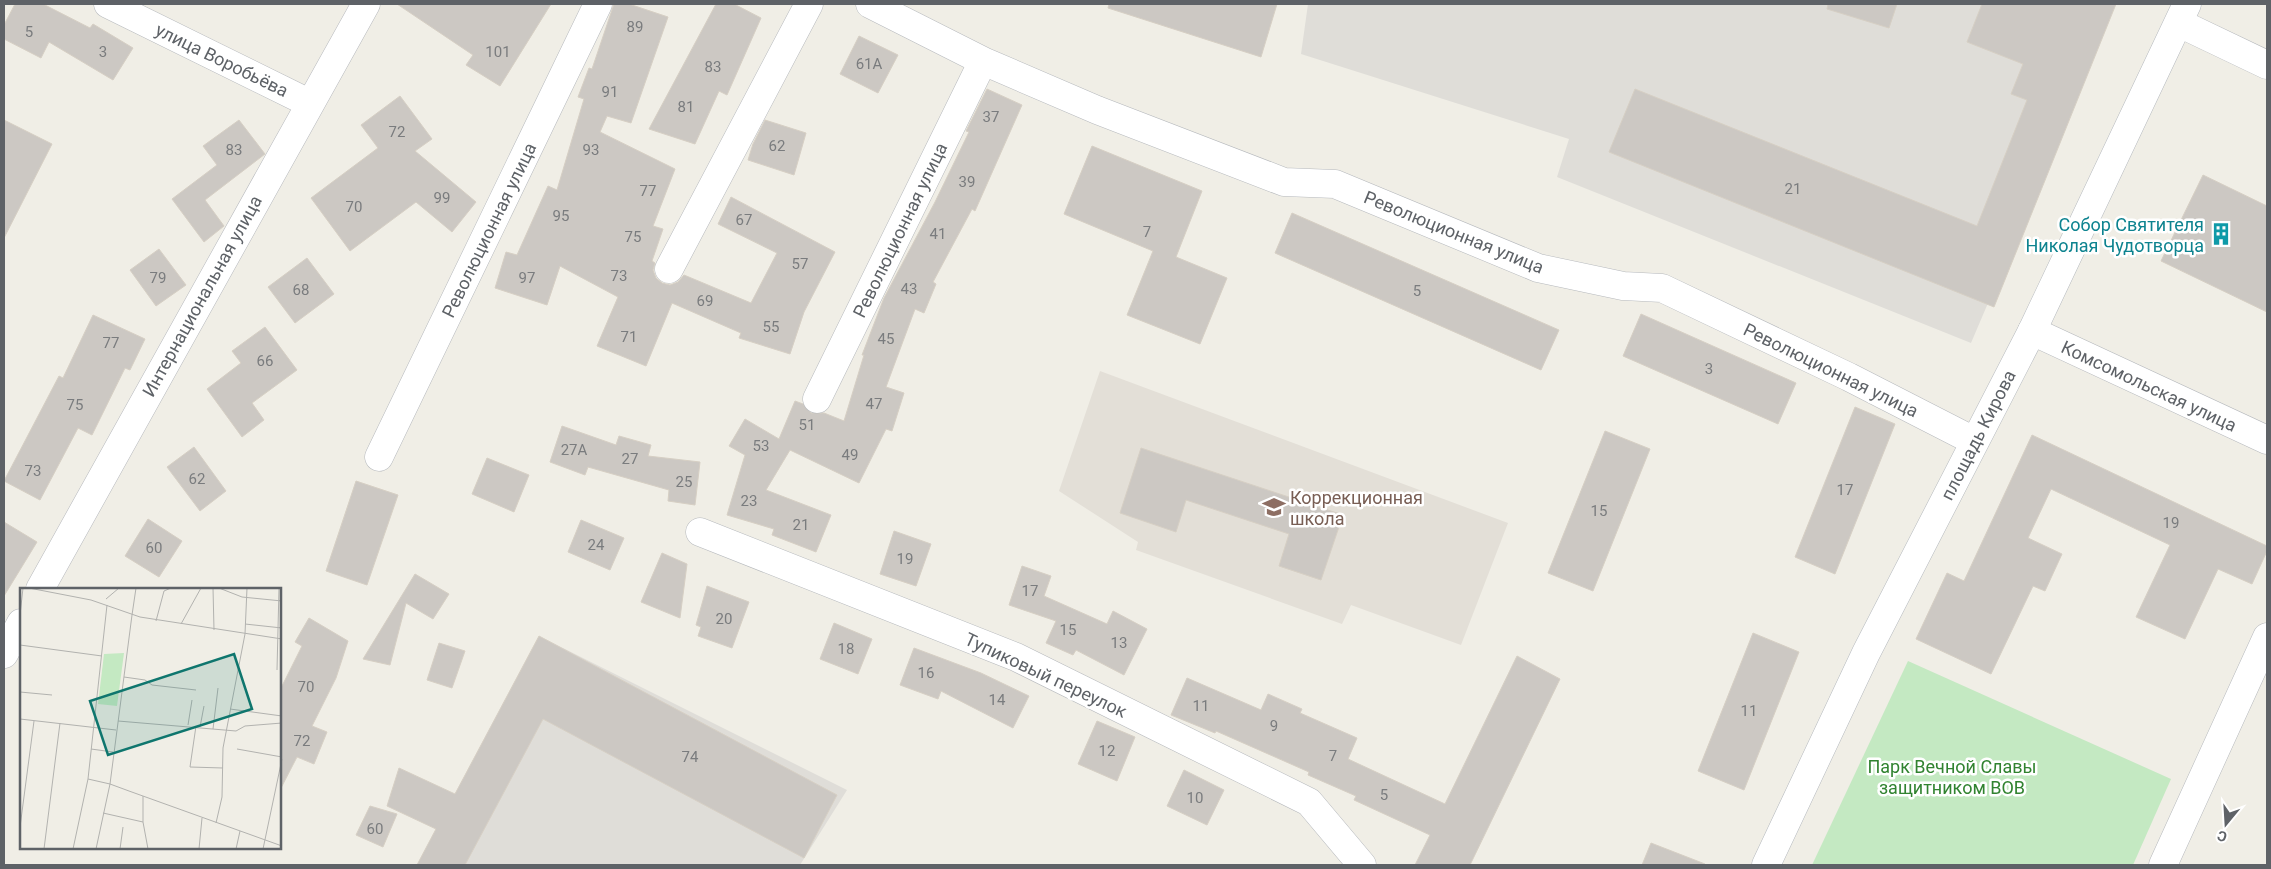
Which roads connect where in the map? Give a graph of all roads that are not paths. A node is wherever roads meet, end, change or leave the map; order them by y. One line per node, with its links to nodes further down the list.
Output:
1 (108, 4): 9 (street, улица Воробьёва)
2 (366, 4): 9 (street, Интернациональная улица)
3 (598, 4): 15 (street, Революционная улица)
4 (809, 4): 10 (street)
5 (875, 5): 7 (street, Революционная улица)
6 (2183, 13): 8 (street); 11 (street, площадь Кирова)
7 (983, 61): 12 (street, Революционная улица); 14 (street, Революционная улица)
8 (2267, 65)
9 (309, 104): 17 (street, Интернациональная улица)
10 (669, 269)
11 (2032, 331): 13 (street, Комсомольская улица); 14 (street, площадь Кирова)
12 (817, 399)
13 (2267, 440)
14 (1974, 441): 22 (street, площадь Кирова)
15 (379, 457)
16 (700, 532): 21 (street, Тупиковый переулок)
17 (41, 588)
18 (20, 624): 20 (street)
19 (2267, 637): 23 (street)
20 (4, 654)
21 (1362, 865)
22 (1766, 865)
23 (2164, 865)

